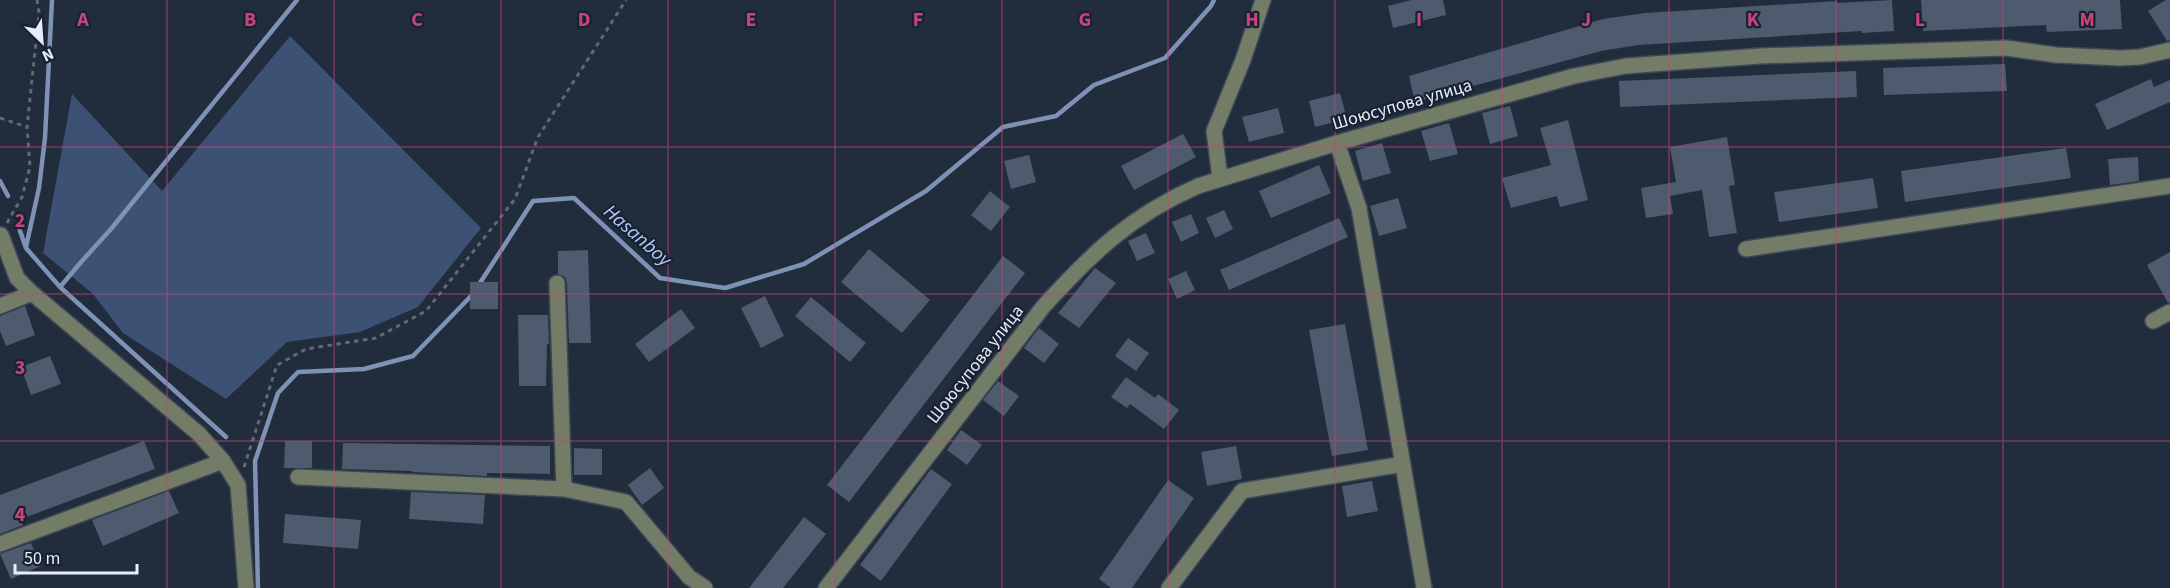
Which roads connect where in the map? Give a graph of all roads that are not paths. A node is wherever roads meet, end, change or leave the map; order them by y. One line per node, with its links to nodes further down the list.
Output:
1 (1263, 0): 4 (street)
2 (2170, 50): 3 (street, Шоюсупова улица)
3 (1337, 143): 4 (street, Шоюсупова улица); 14 (street)
4 (1220, 178): 20 (street, Шоюсупова улица)
5 (2170, 186): 7 (street)
6 (1, 234): 9 (street)
7 (1746, 249)
8 (557, 283): 16 (street)
9 (32, 293): 10 (street); 13 (street)
10 (0, 306)
11 (2170, 312): 12 (street)
12 (2153, 321)
13 (223, 460): 17 (street); 18 (street)
14 (1403, 464): 21 (street); 22 (street)
15 (298, 477): 16 (street)
16 (564, 489): 19 (street)
17 (0, 544)
18 (246, 588)
19 (705, 588)
20 (826, 588)
21 (1169, 588)
22 (1424, 588)

